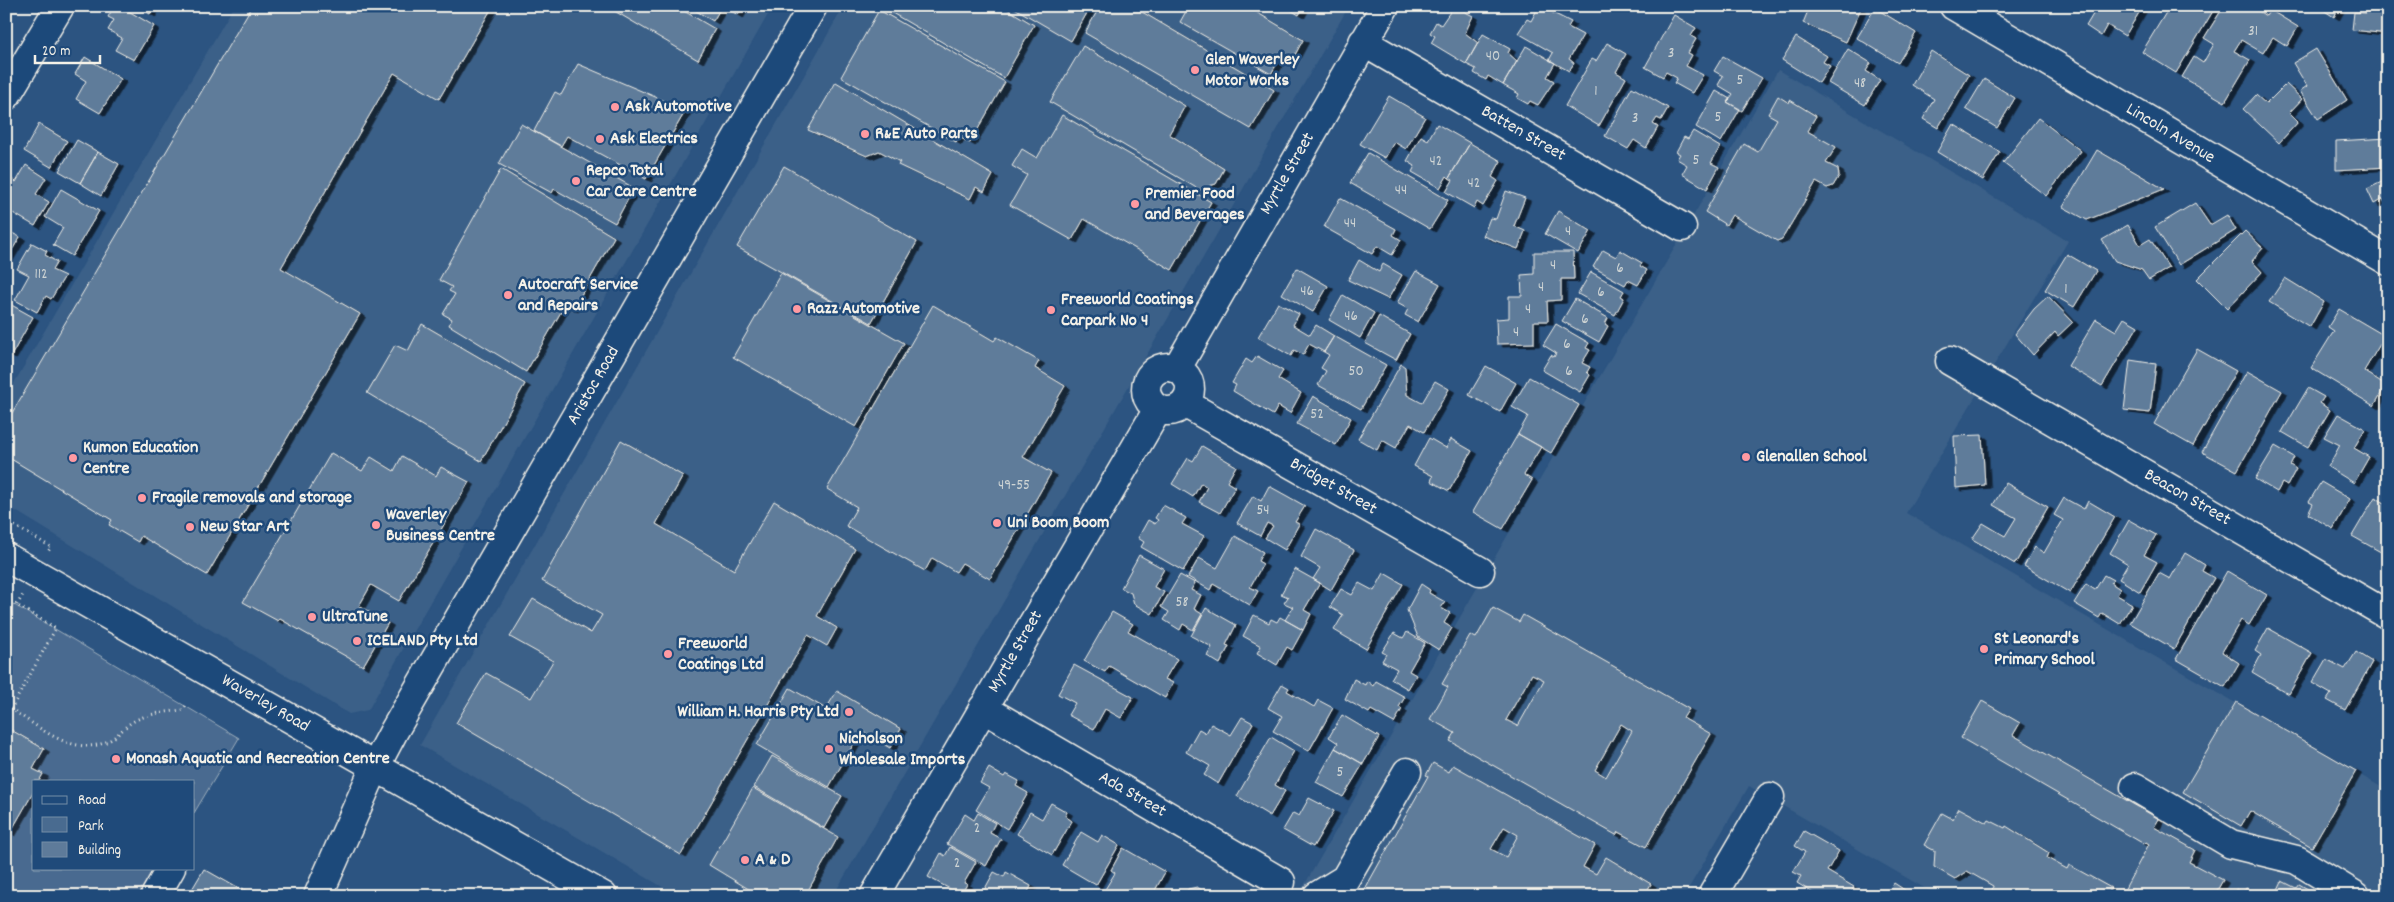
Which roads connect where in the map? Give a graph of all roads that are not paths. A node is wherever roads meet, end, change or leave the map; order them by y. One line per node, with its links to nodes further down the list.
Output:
1 (60, 6): 6 (street)
2 (813, 6): 17 (street, Aristoc Road)
3 (1385, 6): 5 (street, Myrtle Street)
4 (1954, 6): 8 (street, Lincoln Avenue)
5 (1363, 42): 7 (street, Batten Street); 10 (street, Myrtle Street)
6 (6, 96)
7 (1682, 227)
8 (2388, 261)
9 (1950, 361): 15 (street, Beacon Street)
10 (1177, 368): 11 (street); 12 (street)
11 (1186, 404): 12 (street); 14 (street, Bridget Street)
12 (1158, 409): 16 (street, Myrtle Street)
13 (6, 557): 17 (street, Waverley Road)
14 (1480, 571)
15 (2388, 615)
16 (983, 708): 22 (street, Ada Street); 26 (street, Myrtle Street)
17 (375, 767): 24 (street, Aristoc Road); 25 (street, Waverley Road)
18 (1406, 772): 27 (street)
19 (2135, 787): 29 (street)
20 (1770, 797): 28 (street)
21 (170, 870): 23 (street)
22 (1281, 882)
23 (155, 896)
24 (318, 896)
25 (603, 896)
26 (874, 896)
27 (1317, 896)
28 (1712, 896)
29 (2356, 896)

